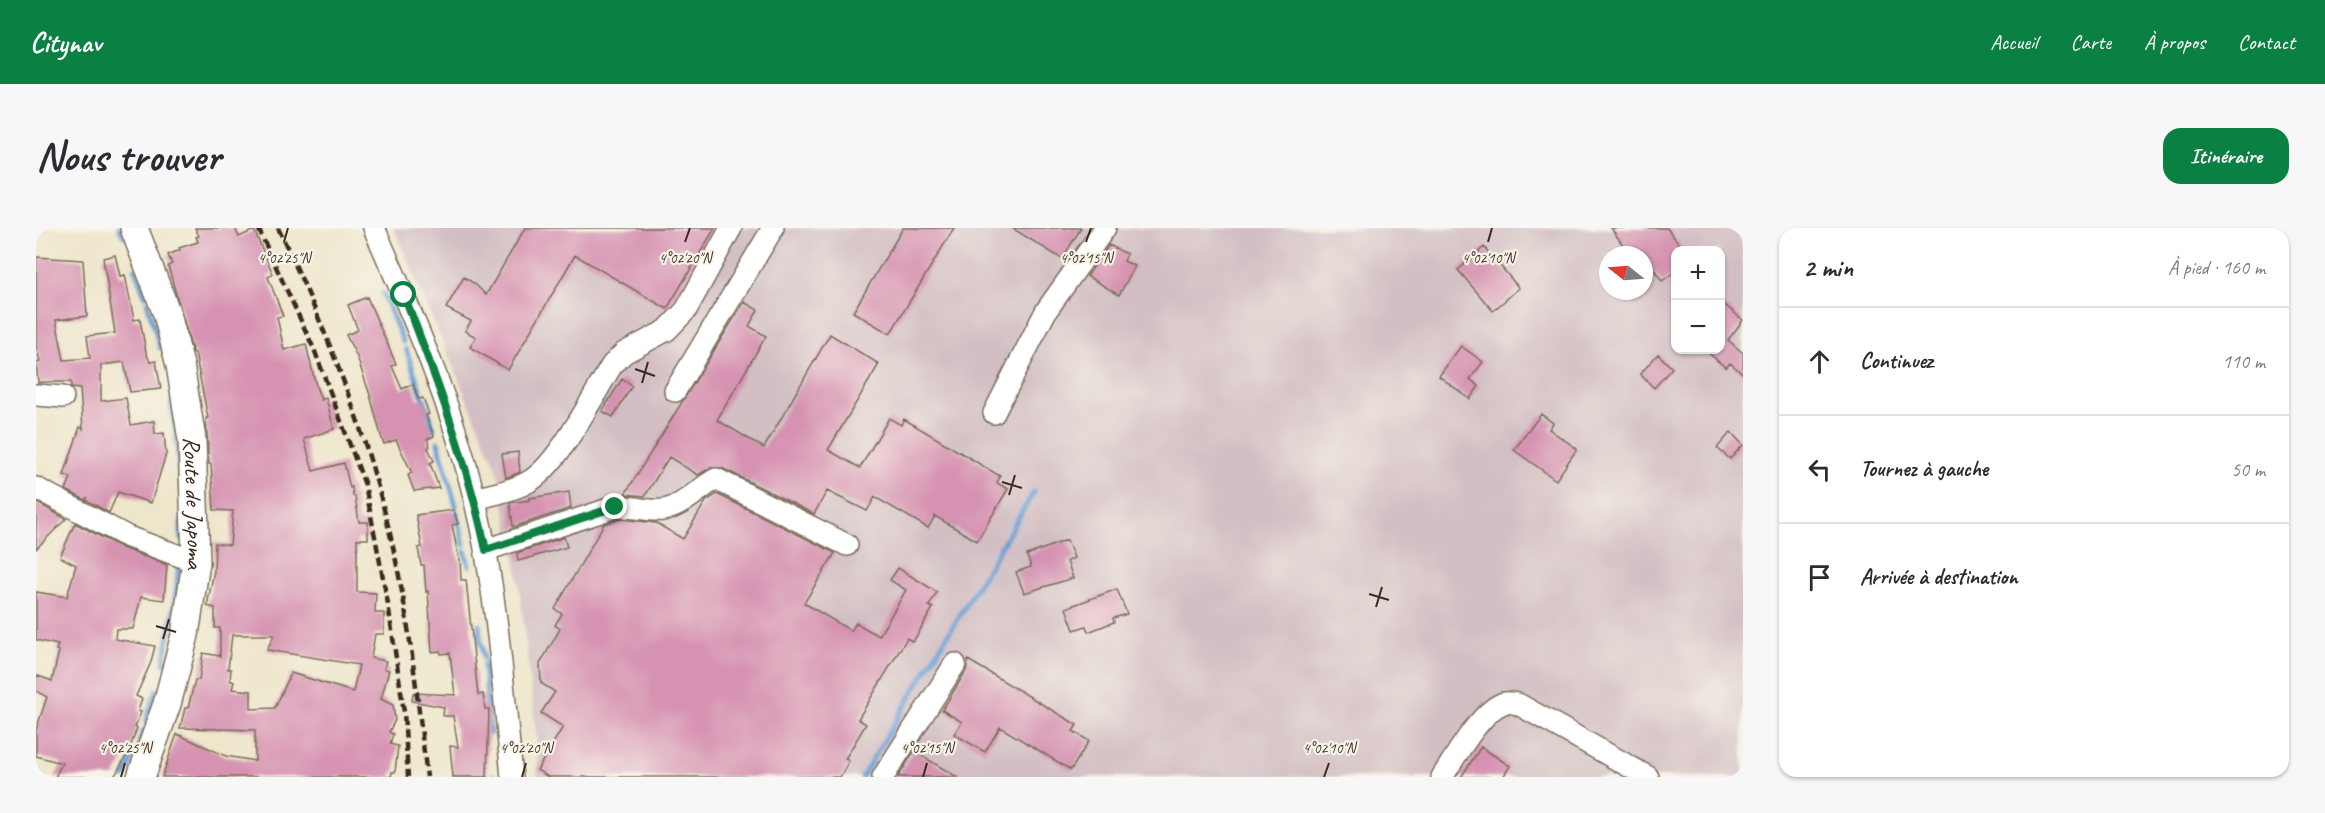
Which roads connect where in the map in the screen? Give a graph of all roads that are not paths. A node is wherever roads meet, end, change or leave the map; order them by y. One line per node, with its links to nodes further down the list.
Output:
1 (134, 228): 14 (main road, Route de Japoma)
2 (374, 228): 11 (street)
3 (730, 228): 11 (street)
4 (773, 228): 6 (street)
5 (1105, 228): 9 (street)
6 (675, 391)
7 (36, 395): 8 (street)
8 (63, 397)
9 (994, 412)
10 (36, 488): 14 (street)
11 (475, 499): 13 (street)
12 (847, 545): 13 (street)
13 (486, 550): 17 (street)
14 (196, 562): 16 (main road, Route de Japoma)
15 (955, 664): 18 (street)
16 (141, 777)
17 (512, 777)
18 (884, 777)
19 (1442, 777): 20 (street)
20 (1648, 777)

